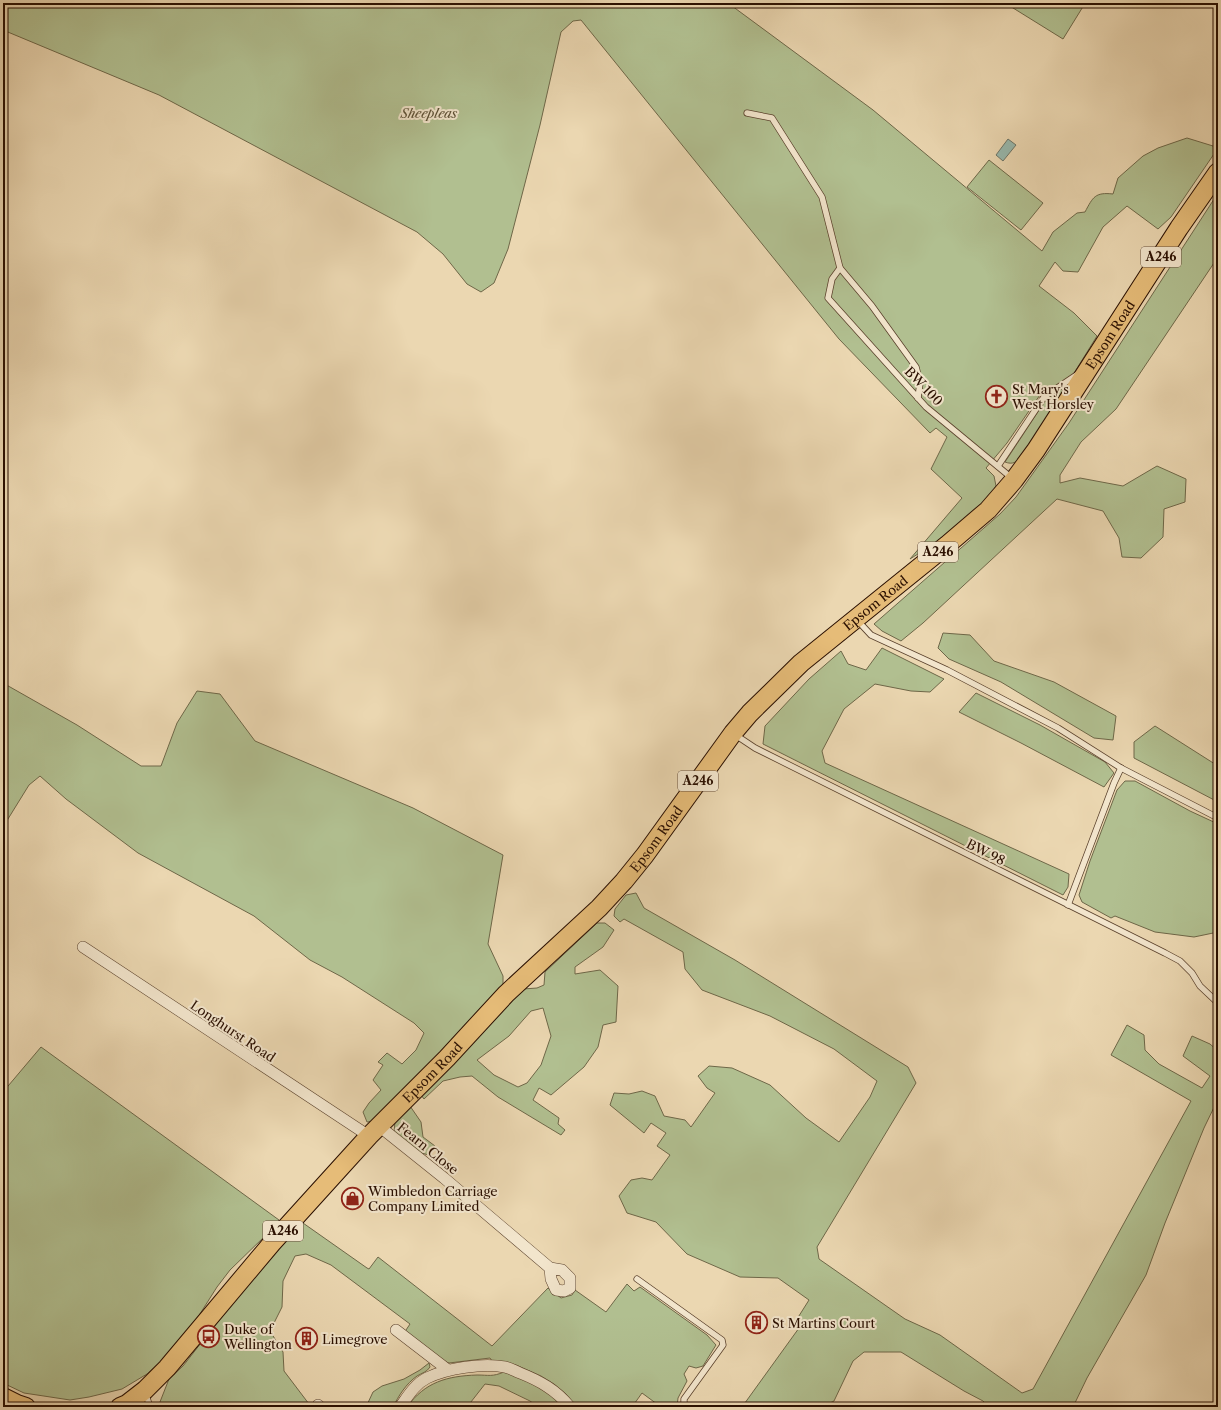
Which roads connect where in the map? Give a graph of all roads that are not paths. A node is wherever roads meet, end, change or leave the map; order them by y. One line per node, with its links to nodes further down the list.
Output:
1 (747, 114): 3 (lane)
2 (1218, 172): 4 (main road, Epsom Road / A246)
3 (840, 268): 5 (lane); 5 (lane, BW 100)
4 (1090, 367): 6 (lane); 7 (main road, Epsom Road / A246)
5 (918, 398): 6 (lane, BW 100)
6 (998, 466): 7 (lane, BW 100)
7 (1014, 480): 8 (main road, Epsom Road / A246)
8 (855, 619): 9 (main road, Epsom Road / A246); 10 (lane)
9 (733, 733): 12 (lane, BW 98); 15 (main road, Epsom Road / A246)
10 (1121, 768): 11 (lane); 12 (lane)
11 (1218, 818)
12 (1068, 905): 14 (lane, BW 98)
13 (83, 947): 15 (street, Longhurst Road)
14 (1218, 1003)
15 (374, 1131): 16 (street, Fearn Close); 20 (main road, Epsom Road / A246)
16 (550, 1268)
17 (637, 1279): 24 (lane)
18 (396, 1330): 19 (street)
19 (448, 1370): 22 (street); 23 (street)
20 (148, 1399): 21 (main road, Epsom Road / A246)
21 (120, 1407)
22 (400, 1407)
23 (570, 1407)
24 (684, 1407)

